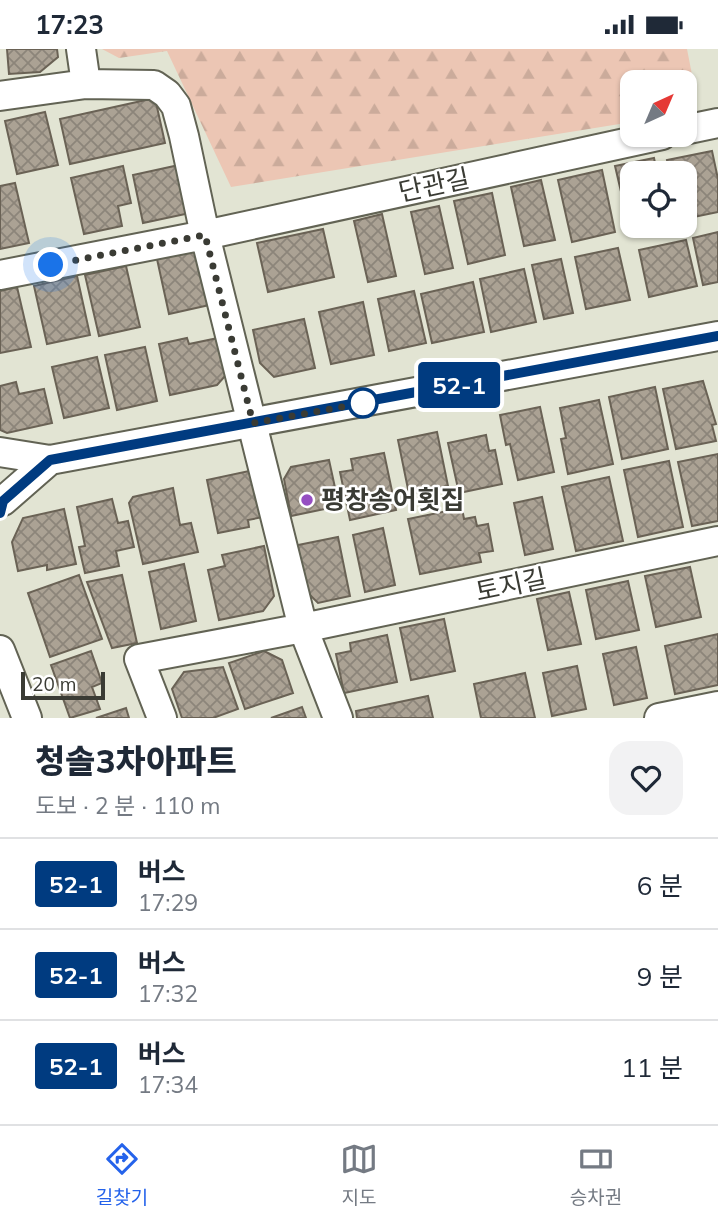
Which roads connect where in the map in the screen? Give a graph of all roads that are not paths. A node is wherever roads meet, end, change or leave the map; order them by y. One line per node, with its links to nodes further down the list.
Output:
1 (81, 49): 2 (street)
2 (86, 84): 3 (street); 7 (street)
3 (0, 96)
4 (718, 123): 5 (street)
5 (697, 127)
6 (620, 144): 7 (street, 단관길)
7 (205, 235): 8 (street, 단관길); 10 (street)
8 (0, 275)
9 (718, 336): 10 (street)
10 (253, 423): 12 (street); 15 (street)
11 (0, 452): 12 (street)
12 (50, 460): 13 (street)
13 (1, 499)
14 (718, 541): 15 (street, 토지길)
15 (303, 628): 19 (street, 토지길); 20 (street)
16 (0, 650): 18 (street)
17 (718, 706): 21 (street)
18 (27, 718)
19 (162, 718)
20 (338, 718)
21 (659, 718)

